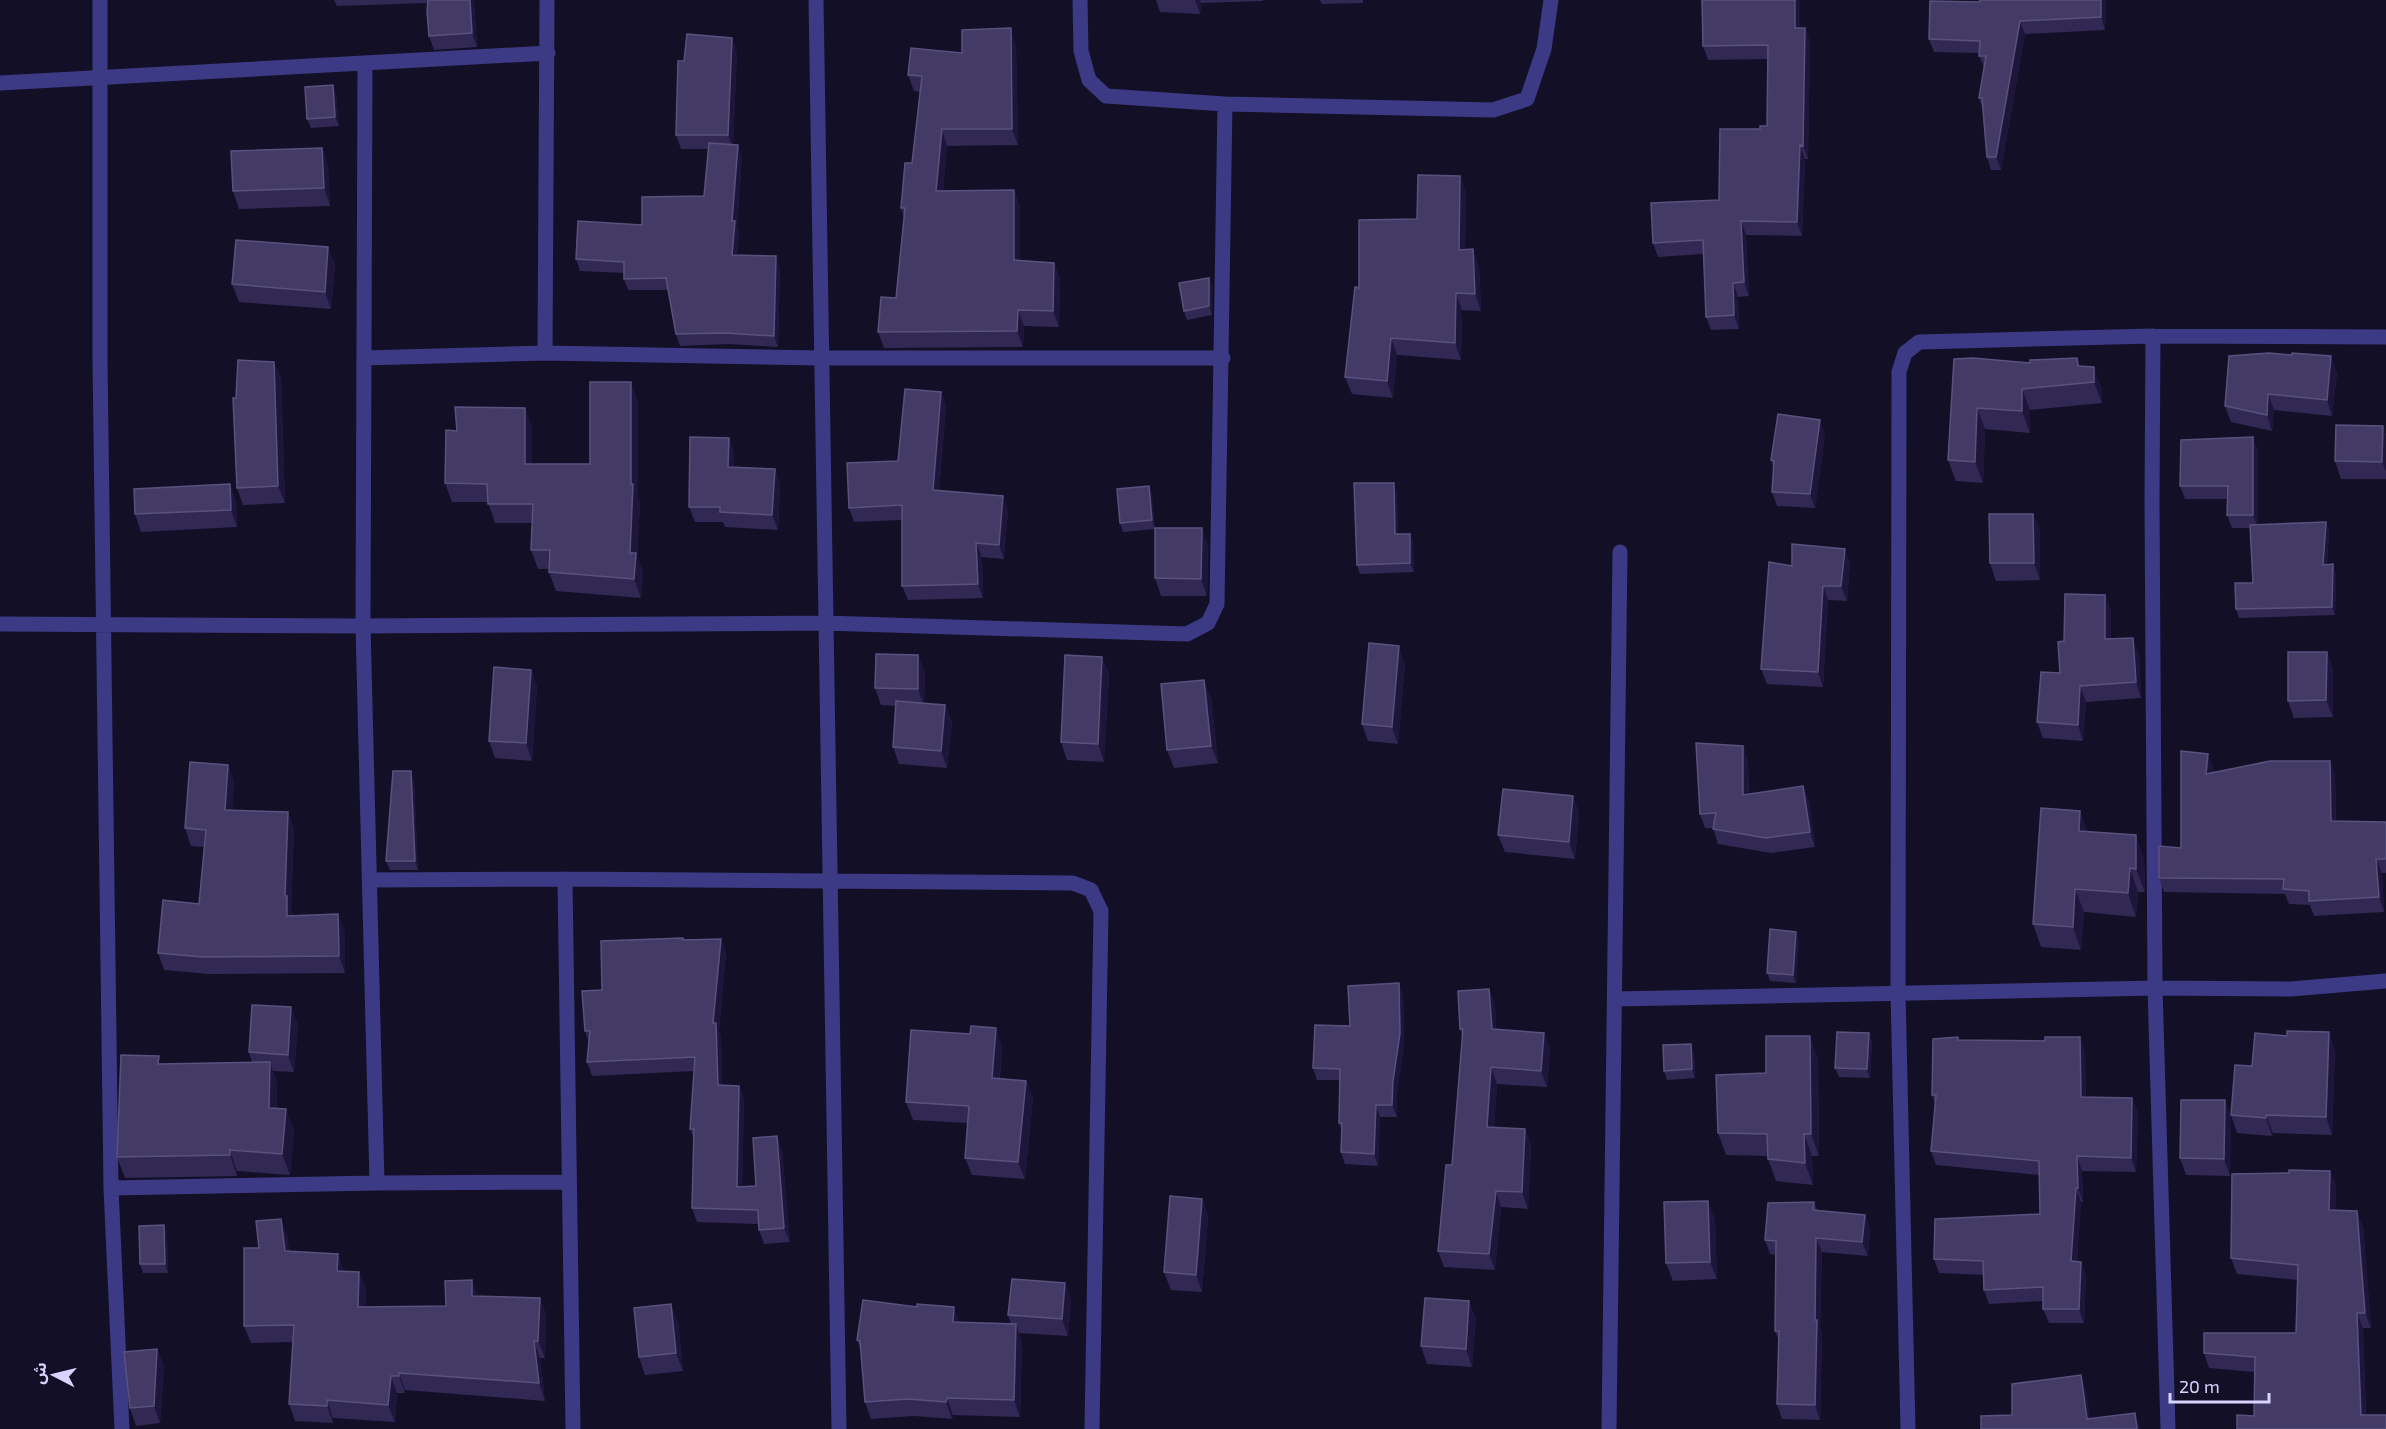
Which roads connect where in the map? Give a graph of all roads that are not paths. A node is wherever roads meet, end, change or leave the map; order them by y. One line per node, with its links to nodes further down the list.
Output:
1 (100, 0): 8 (street)
2 (548, 0): 6 (street)
3 (816, 0): 15 (street)
4 (1080, 0): 10 (street)
5 (1551, 0): 10 (street)
6 (548, 53): 7 (street); 13 (street)
7 (365, 63): 8 (street); 14 (street)
8 (101, 79): 9 (street); 20 (street)
9 (0, 83)
10 (1225, 104): 16 (street)
11 (2153, 336): 12 (street); 26 (street); 27 (street)
12 (2386, 337)
13 (545, 353): 14 (street); 15 (street)
14 (364, 358): 21 (street)
15 (821, 358): 16 (street); 18 (street)
16 (1222, 358): 18 (street)
17 (1620, 552): 28 (street)
18 (824, 623): 21 (street); 24 (street)
19 (0, 624): 20 (street)
20 (105, 624): 21 (street); 31 (street)
21 (363, 626): 23 (street)
22 (564, 879): 23 (street); 24 (street); 29 (street)
23 (370, 880): 30 (street)
24 (831, 881): 34 (street); 35 (street)
25 (2386, 981): 26 (street)
26 (2155, 988): 27 (street); 38 (street)
27 (1898, 993): 28 (street); 37 (street)
28 (1615, 999): 36 (street)
29 (569, 1182): 30 (street); 33 (street)
30 (378, 1183): 31 (street)
31 (111, 1188): 32 (street)
32 (122, 1429)
33 (573, 1429)
34 (839, 1429)
35 (1092, 1429)
36 (1609, 1429)
37 (1908, 1429)
38 (2168, 1429)

